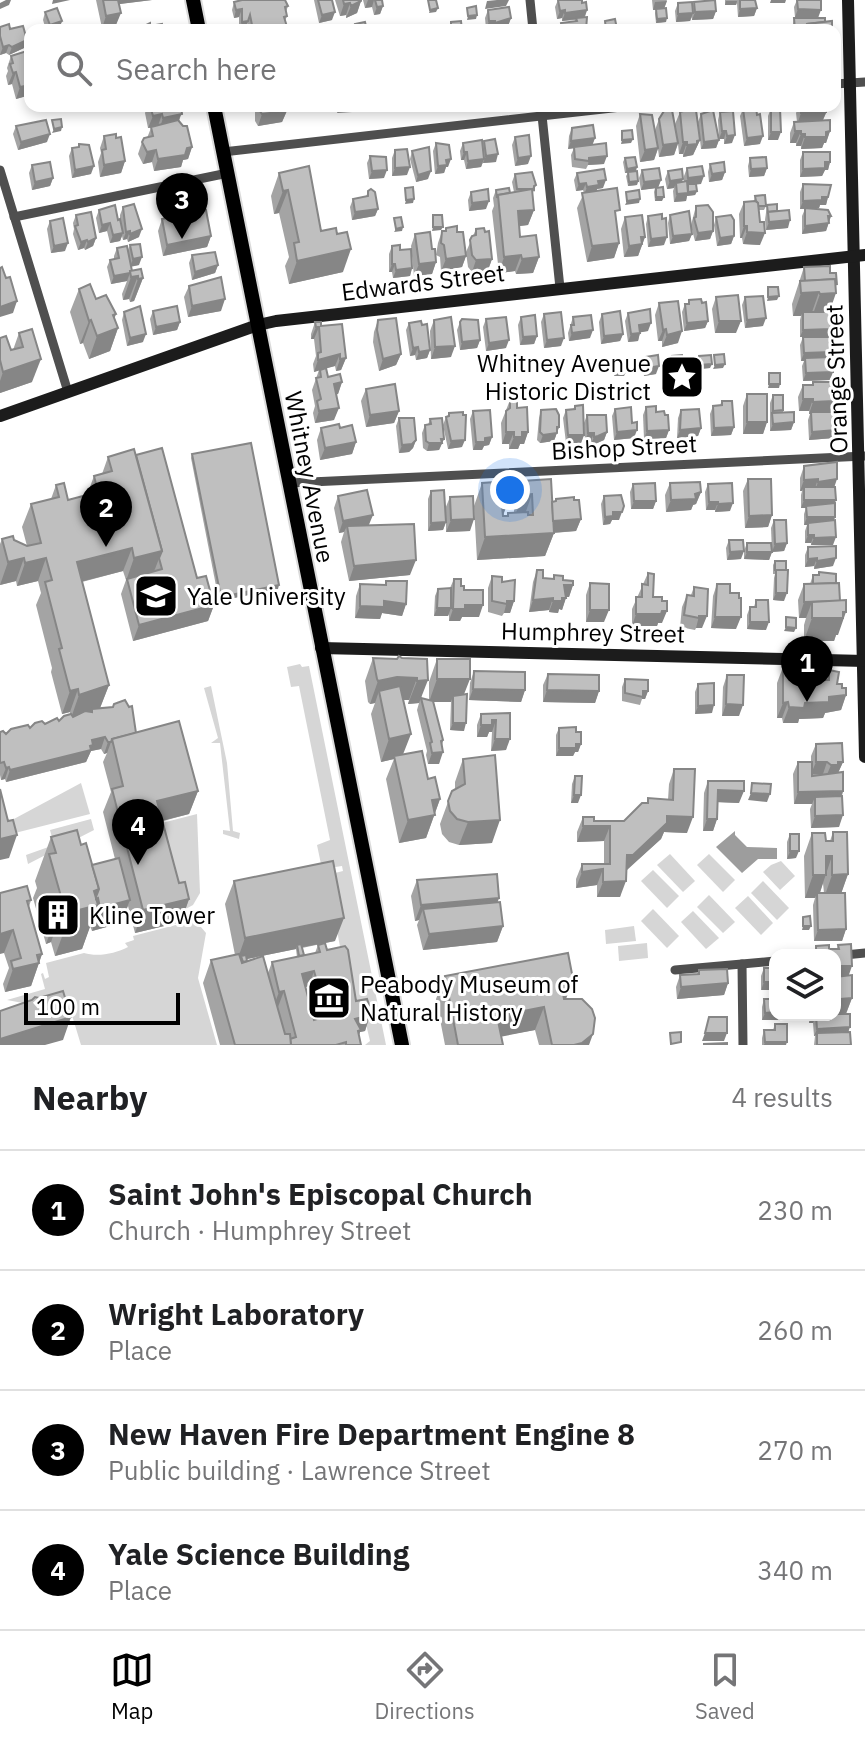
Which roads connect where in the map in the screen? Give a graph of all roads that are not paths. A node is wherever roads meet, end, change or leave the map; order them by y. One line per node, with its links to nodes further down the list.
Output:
1 (193, 0): 4 (main road)
2 (530, 0): 5 (street)
3 (848, 0): 6 (street, Orange Street)
4 (198, 24)
5 (532, 24)
6 (850, 82): 7 (street); 8 (street); 16 (street, Orange Street)
7 (865, 82)
8 (841, 83)
9 (215, 112): 12 (main road, Whitney Avenue)
10 (534, 112): 12 (street)
11 (542, 112): 17 (street)
12 (223, 152): 14 (main road, Whitney Avenue)
13 (0, 170): 15 (street)
14 (228, 173): 15 (street); 18 (main road, Whitney Avenue)
15 (14, 217): 19 (street)
16 (860, 255): 17 (street, Edwards Street); 21 (street, Orange Street)
17 (560, 288): 18 (street, Edwards Street)
18 (258, 325): 19 (street, Edwards Street); 22 (main road, Whitney Avenue)
19 (68, 392): 20 (street, Edwards Street)
20 (0, 416)
21 (862, 456): 22 (street, Bishop Street); 24 (street, Orange Street)
22 (289, 483): 23 (main road, Whitney Avenue)
23 (321, 648): 24 (street, Humphrey Street); 31 (main road, Whitney Avenue)
24 (863, 661): 25 (street, Orange Street)
25 (865, 757)
26 (865, 953): 27 (street)
27 (841, 955)
28 (769, 962): 29 (street)
29 (742, 964): 30 (street); 32 (street)
30 (675, 970)
31 (402, 1045)
32 (743, 1045)

